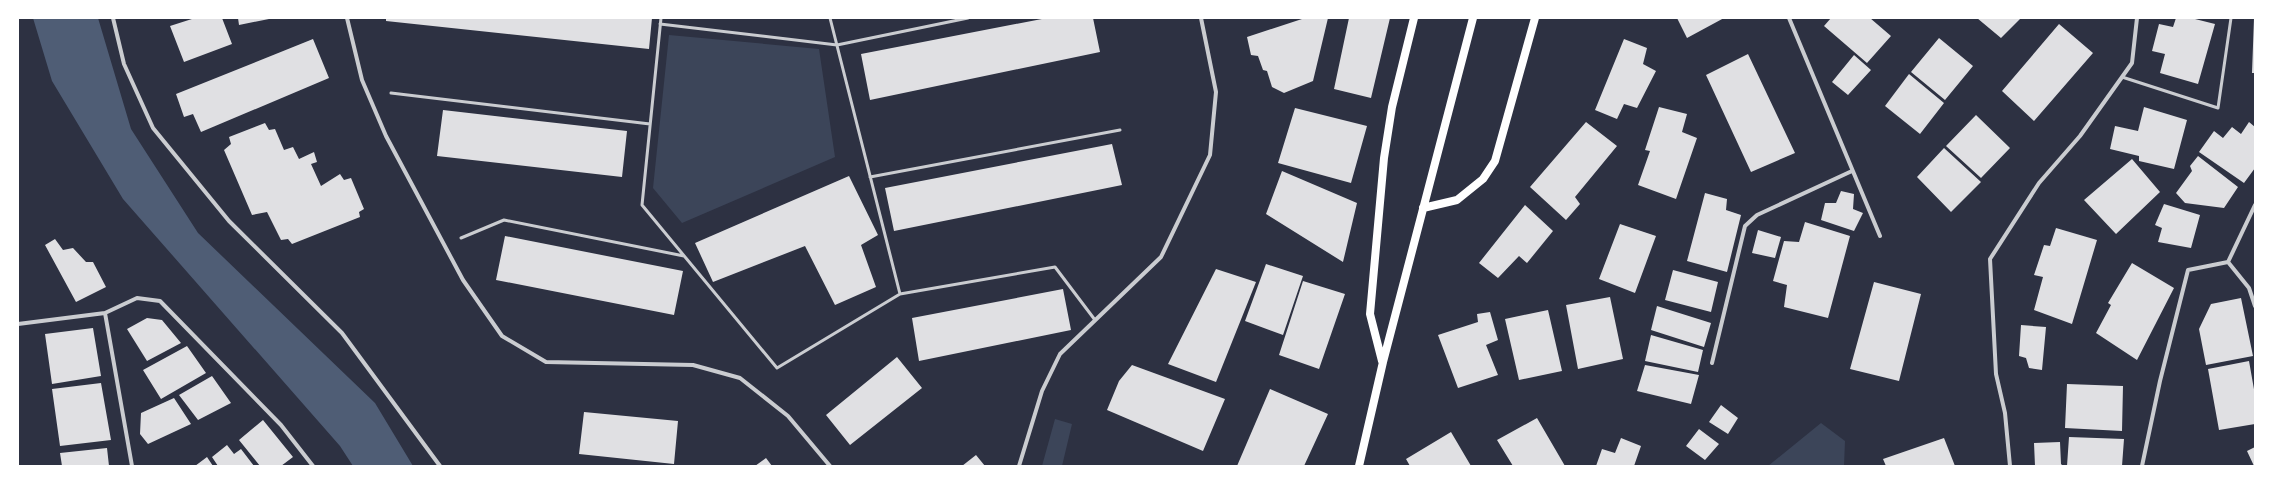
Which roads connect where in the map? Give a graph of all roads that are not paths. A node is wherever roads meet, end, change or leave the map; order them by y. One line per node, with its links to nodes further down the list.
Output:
1 (113, 18): 38 (street)
2 (347, 18): 39 (street)
3 (661, 18): 13 (lane)
4 (830, 18): 14 (lane)
5 (968, 18): 14 (lane)
6 (1201, 18): 32 (street)
7 (1414, 18): 34 (main road)
8 (1473, 18): 22 (main road)
9 (1535, 18): 22 (main road)
10 (1788, 18): 19 (street)
11 (2137, 18): 15 (street)
12 (2231, 18): 15 (lane)
13 (660, 24): 14 (lane); 17 (lane)
14 (837, 45): 20 (lane)
15 (2122, 77): 42 (street)
16 (391, 93): 17 (lane)
17 (650, 124): 25 (lane)
18 (1120, 130): 20 (lane)
19 (1852, 171): 23 (street); 35 (street)
20 (870, 177): 29 (lane)
21 (2255, 205): 26 (street)
22 (1424, 208): 34 (main road)
23 (1880, 236)
24 (461, 238): 25 (lane)
25 (684, 256): 29 (lane)
26 (2228, 262): 28 (street); 43 (street)
27 (2255, 287): 28 (street)
28 (2249, 288): 30 (street)
29 (900, 294): 32 (lane)
30 (2255, 306)
31 (105, 313): 33 (street); 36 (street); 37 (street)
32 (1095, 320): 40 (street)
33 (18, 324)
34 (1383, 362): 41 (main road)
35 (1712, 363)
36 (132, 466)
37 (313, 466)
38 (440, 466)
39 (830, 466)
40 (1019, 466)
41 (1359, 466)
42 (2010, 466)
43 (2142, 466)

